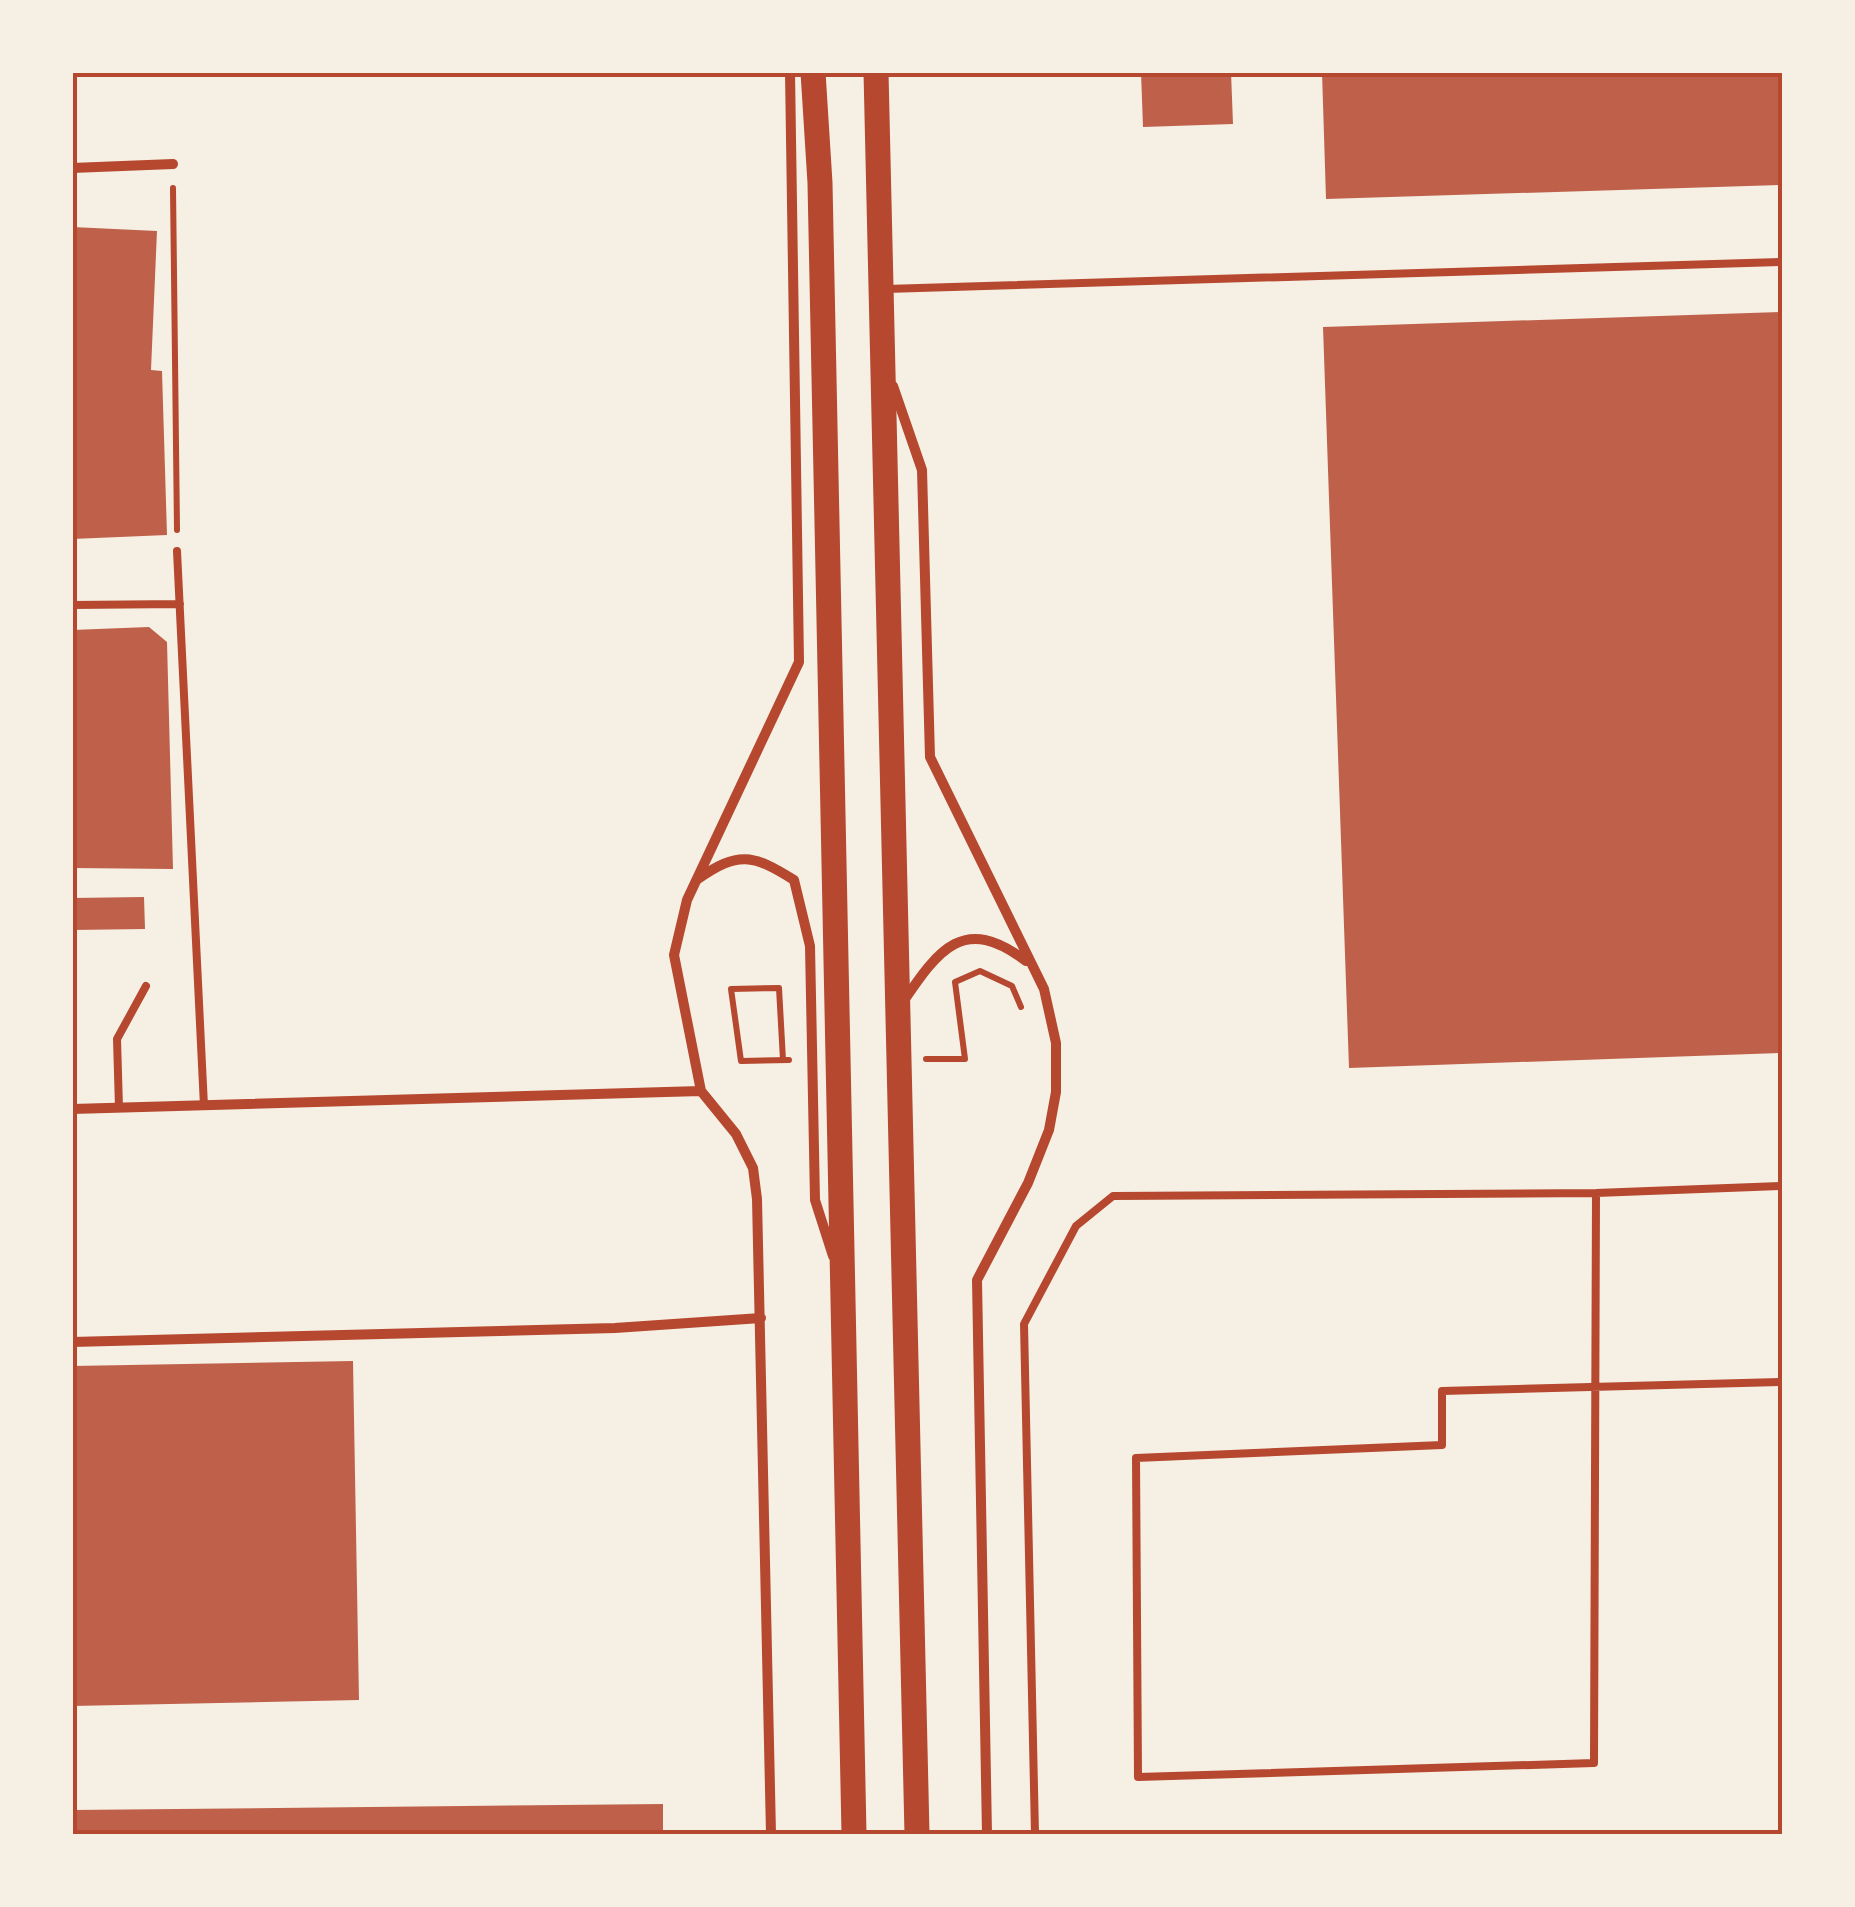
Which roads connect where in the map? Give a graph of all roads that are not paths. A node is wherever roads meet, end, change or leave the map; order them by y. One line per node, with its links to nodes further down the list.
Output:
1 (790, 72): 12 (street)
2 (813, 72): 22 (main road)
3 (876, 72): 7 (main road)
4 (173, 164): 5 (street)
5 (72, 168)
6 (1782, 262): 7 (lane)
7 (882, 289): 8 (main road)
8 (886, 366): 13 (street); 15 (main road)
9 (177, 551): 10 (lane)
10 (180, 604): 11 (lane); 17 (lane)
11 (72, 605)
12 (697, 880): 16 (street); 22 (street)
13 (1031, 965): 15 (street); 30 (street)
14 (146, 986): 18 (lane)
15 (898, 1009): 29 (main road)
16 (701, 1091): 17 (street); 23 (street)
17 (204, 1106): 18 (street)
18 (119, 1108): 19 (street)
19 (72, 1110)
20 (1782, 1186): 21 (lane)
21 (1596, 1193): 26 (lane); 31 (lane)
22 (839, 1276): 28 (main road)
23 (761, 1318): 24 (street); 27 (street)
24 (72, 1342)
25 (1782, 1382): 26 (lane)
26 (1592, 1386): 26 (lane)
27 (771, 1834)
28 (854, 1834)
29 (917, 1834)
30 (987, 1834)
31 (1035, 1834)

